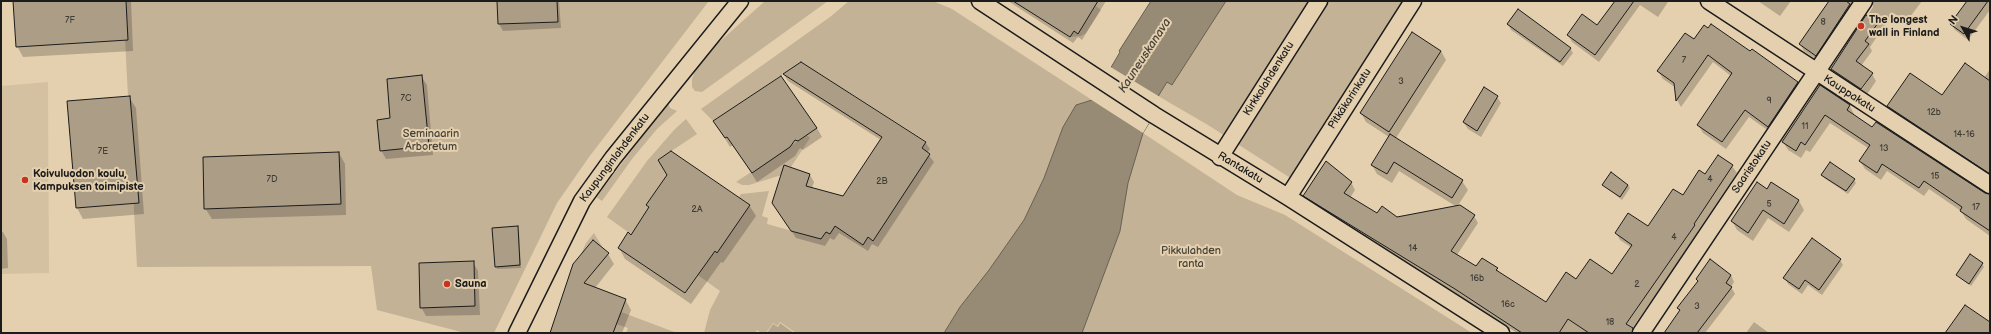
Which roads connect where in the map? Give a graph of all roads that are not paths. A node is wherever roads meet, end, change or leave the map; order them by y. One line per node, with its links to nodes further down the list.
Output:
1 (740, 1): 11 (street, Kaupunginlahdenkatu)
2 (980, 1): 8 (street, Rantakatu)
3 (1319, 1): 8 (street, Kirkkolahdenkatu)
4 (1413, 1): 10 (street, Pitkäkarinkatu)
5 (1709, 1): 7 (street, Kauppakatu)
6 (1864, 1): 7 (street, Saaristokatu)
7 (1815, 72): 9 (street, Kauppakatu); 13 (street, Saaristokatu)
8 (1220, 156): 10 (street, Rantakatu)
9 (1990, 185)
10 (1288, 197): 12 (street, Rantakatu)
11 (517, 333)
12 (1501, 333)
13 (1641, 333)

